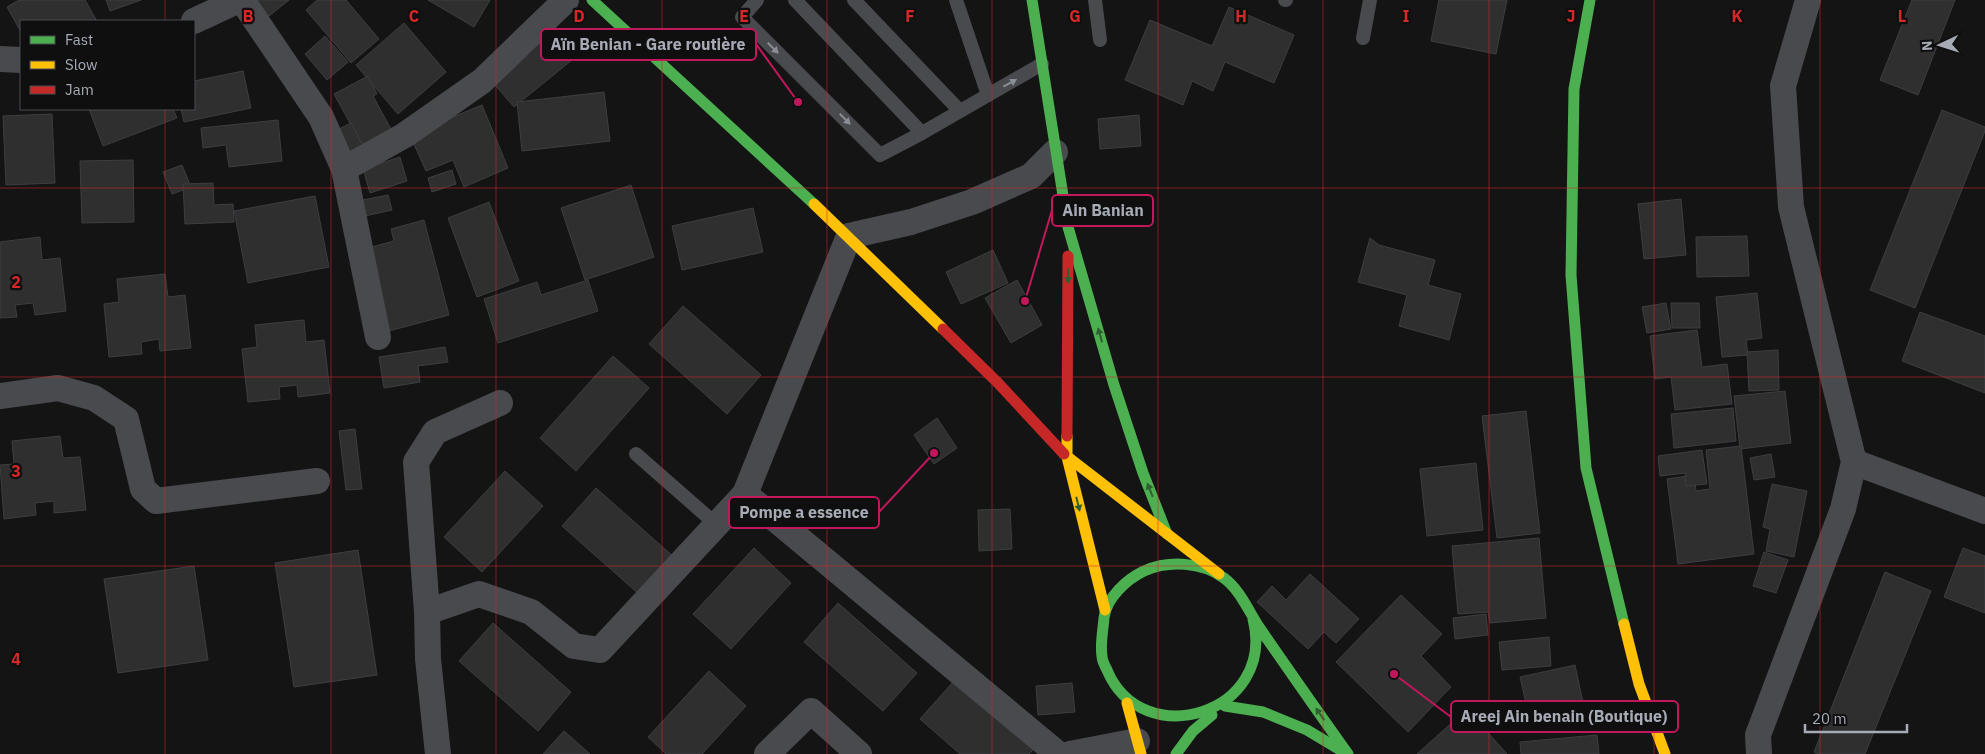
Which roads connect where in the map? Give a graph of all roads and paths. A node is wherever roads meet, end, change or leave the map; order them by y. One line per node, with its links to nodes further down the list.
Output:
1 (241, 0): 13 (street); 23 (street)
2 (566, 0): 23 (street)
3 (592, 0): 25 (main road)
4 (757, 0): 21 (lane, one-way to 21)
5 (795, 0): 21 (lane)
6 (854, 0): 20 (lane)
7 (956, 0): 19 (lane)
8 (1032, 0): 18 (main road)
9 (1095, 0): 15 (lane)
10 (1370, 0): 14 (lane)
11 (1590, 0): 52 (main road)
12 (1808, 0): 31 (street)
13 (195, 21)
14 (1363, 38)
15 (1100, 40)
16 (0, 59): 17 (street)
17 (20, 60)
18 (1042, 64): 19 (lane, one-way to 18); 22 (main road)
19 (988, 95): 20 (lane)
20 (960, 111): 21 (lane)
21 (922, 133)
22 (1056, 152): 24 (main road); 25 (street)
23 (344, 169): 26 (street)
24 (1068, 227): 30 (main road, one-way to 30); 36 (main road, one-way to 24)
25 (849, 236): 30 (main road); 33 (street)
26 (378, 337)
27 (0, 396): 32 (street)
28 (500, 403): 39 (street)
29 (636, 454): 35 (lane)
30 (1066, 457): 36 (main road); 38 (main road, one-way to 38)
31 (1854, 462): 34 (street); 53 (street)
32 (317, 481)
33 (745, 494): 35 (street); 48 (street)
34 (1985, 511)
35 (717, 525): 39 (street)
36 (1168, 535): 37 (main road)
37 (1219, 574): 38 (main road); 40 (main road)
38 (1105, 610): 41 (main road)
39 (427, 612): 45 (street)
40 (1253, 619): 42 (main road); 51 (main road, one-way to 40)
41 (1127, 703): 43 (main road); 44 (main road)
42 (1225, 706): 43 (main road); 51 (main road)
43 (1215, 712): 50 (main road)
44 (1139, 748): 49 (street)
45 (438, 754)
46 (768, 754): 47 (street)
47 (859, 754)
48 (1058, 754)
49 (1070, 754)
50 (1176, 754)
51 (1348, 754)
52 (1665, 754)
53 (1759, 754)

